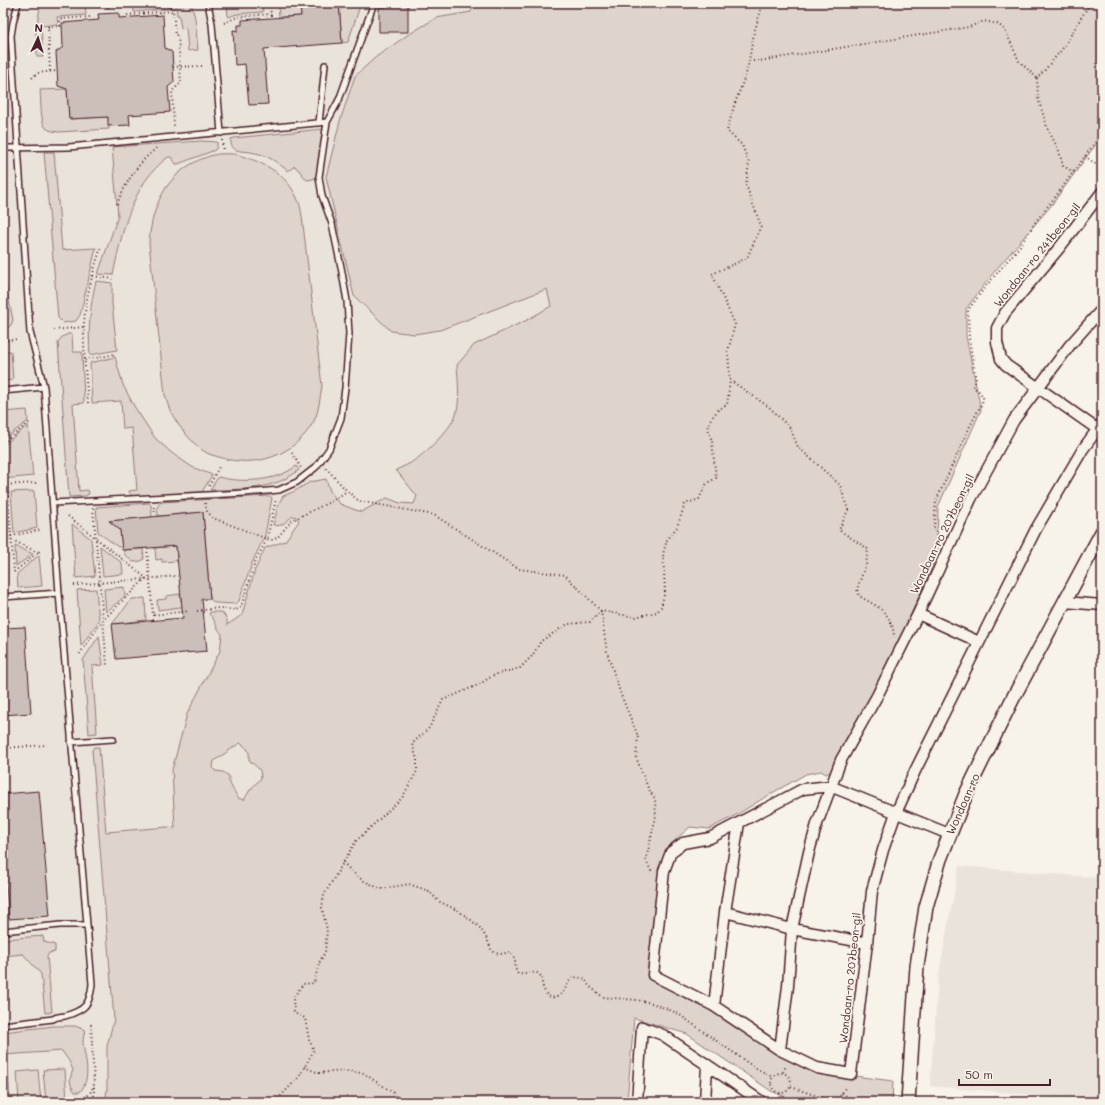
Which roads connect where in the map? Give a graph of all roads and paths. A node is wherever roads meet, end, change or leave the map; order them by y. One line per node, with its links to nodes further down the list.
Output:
1 (18, 3): 31 (lane)
2 (108, 3): 10 (path)
3 (169, 3): 9 (path)
4 (208, 3): 28 (lane)
5 (270, 3): 11 (path)
6 (374, 3): 25 (lane)
7 (763, 3): 16 (path)
8 (1090, 3): 24 (path)
9 (173, 11): 12 (path); 20 (path)
10 (108, 13)
11 (271, 14): 14 (path); 15 (path)
12 (127, 15)
13 (90, 17): 22 (path)
14 (271, 18)
15 (224, 23)
16 (749, 61): 24 (path); 47 (path)
17 (204, 66): 20 (path)
18 (325, 66): 26 (lane)
19 (173, 67): 20 (path)
20 (180, 67): 27 (path)
21 (58, 71): 22 (path)
22 (50, 72): 23 (path)
23 (32, 78)
24 (1036, 78): 34 (path)
25 (327, 122): 26 (lane); 63 (lane)
26 (320, 123): 28 (lane)
27 (174, 126)
28 (221, 133): 31 (lane)
29 (159, 146): 36 (path)
30 (3, 148): 31 (lane)
31 (18, 148): 48 (lane)
32 (1085, 156): 33 (path)
33 (1102, 169)
34 (1074, 172)
35 (1102, 192): 49 (street, Wondoan-ro 241beon-gil)
36 (117, 204)
37 (101, 247): 38 (path)
38 (93, 276): 39 (path); 41 (path)
39 (113, 279)
40 (1102, 309): 49 (street, Wondoan-ro 207beon-gil)
41 (84, 327): 42 (path); 46 (path)
42 (54, 330)
43 (17, 339): 44 (path)
44 (3, 341)
45 (116, 354): 46 (path)
46 (85, 360): 51 (path)
47 (730, 380): 90 (path); 95 (path)
48 (44, 386): 50 (lane); 66 (lane)
49 (1038, 388): 53 (street, Wondoan-ro 241beon-gil); 91 (street, Wondoan-ro 207beon-gil)
50 (3, 390)
51 (88, 403)
52 (31, 421): 54 (path)
53 (1099, 426): 96 (street, Wondoan-ro 207beon-gil)
54 (3, 443)
55 (292, 453): 56 (path)
56 (299, 464)
57 (220, 465): 62 (path)
58 (324, 466): 64 (path)
59 (36, 483): 60 (path)
60 (7, 484): 61 (path); 73 (path)
61 (3, 485)
62 (207, 489)
63 (278, 490): 65 (lane); 75 (path)
64 (347, 492): 75 (path); 90 (path)
65 (92, 501): 66 (lane); 74 (path)
66 (53, 503): 84 (lane)
67 (206, 506): 75 (path)
68 (154, 507): 69 (path)
69 (155, 515)
70 (68, 516): 74 (path)
71 (40, 530): 73 (path)
72 (1102, 532): 86 (street, Wondoan-ro)
73 (11, 536): 76 (path)
74 (95, 538): 81 (path); 82 (path)
75 (267, 539): 88 (path)
76 (12, 540): 79 (path); 79 (path)
77 (147, 548): 81 (path)
78 (41, 550): 79 (path)
79 (39, 553)
80 (178, 576): 81 (path)
81 (148, 578): 82 (path); 92 (path); 93 (path)
82 (99, 582): 83 (path); 93 (path)
83 (74, 585)
84 (59, 593): 85 (lane); 100 (lane)
85 (3, 597)
86 (1064, 602): 87 (street); 106 (street, Wondoan-ro)
87 (1102, 605)
88 (197, 610)
89 (189, 611): 92 (path)
90 (601, 611): 107 (path); 108 (path)
91 (918, 614): 96 (street); 103 (street, Wondoan-ro 207beon-gil)
92 (152, 615): 94 (path)
93 (103, 620): 97 (path); 98 (path)
94 (153, 620)
95 (894, 637)
96 (979, 642): 104 (street, Wondoan-ro 207beon-gil)
97 (79, 655)
98 (108, 665)
99 (113, 739): 100 (lane)
100 (71, 742): 110 (lane)
101 (47, 745): 102 (path)
102 (3, 748)
103 (830, 786): 104 (street, Wondoan-ro 207beon-gil); 105 (street, Wondoan-ro 207beon-gil); 111 (street, Wondoan-ro 207beon-gil)
104 (896, 813): 106 (street, Wondoan-ro 207beon-gil); 113 (street, Wondoan-ro 207beon-gil)
105 (739, 823): 108 (street, Wondoan-ro 207beon-gil); 109 (street)
106 (949, 834): 139 (street, Wondoan-ro)
107 (343, 862): 120 (path); 122 (path)
108 (662, 887): 114 (street, Wondoan-ro 207beon-gil)
109 (725, 912): 111 (street); 114 (street)
110 (87, 925): 112 (lane); 116 (lane)
111 (792, 929): 113 (street); 117 (street, Wondoan-ro 207beon-gil)
112 (3, 931)
113 (867, 943): 117 (street, Wondoan-ro 207beon-gil)
114 (714, 1006): 117 (street, Wondoan-ro 207beon-gil)
115 (91, 1023): 123 (path)
116 (3, 1025)
117 (780, 1050)
118 (707, 1066): 134 (street); 135 (street); 136 (street)
119 (786, 1066): 121 (path)
120 (304, 1067): 132 (path); 133 (path)
121 (783, 1072): 122 (path); 124 (path)
122 (772, 1077): 126 (path)
123 (94, 1084): 128 (path); 131 (path)
124 (791, 1087): 126 (path); 129 (path)
125 (845, 1088): 127 (path)
126 (780, 1093): 137 (path)
127 (842, 1093): 129 (path); 130 (path)
128 (73, 1101)
129 (838, 1101)
130 (851, 1101): 138 (path)
131 (94, 1102)
132 (275, 1102)
133 (399, 1102)
134 (637, 1102)
135 (705, 1102)
136 (762, 1102)
137 (778, 1102)
138 (872, 1102)
139 (908, 1102)

